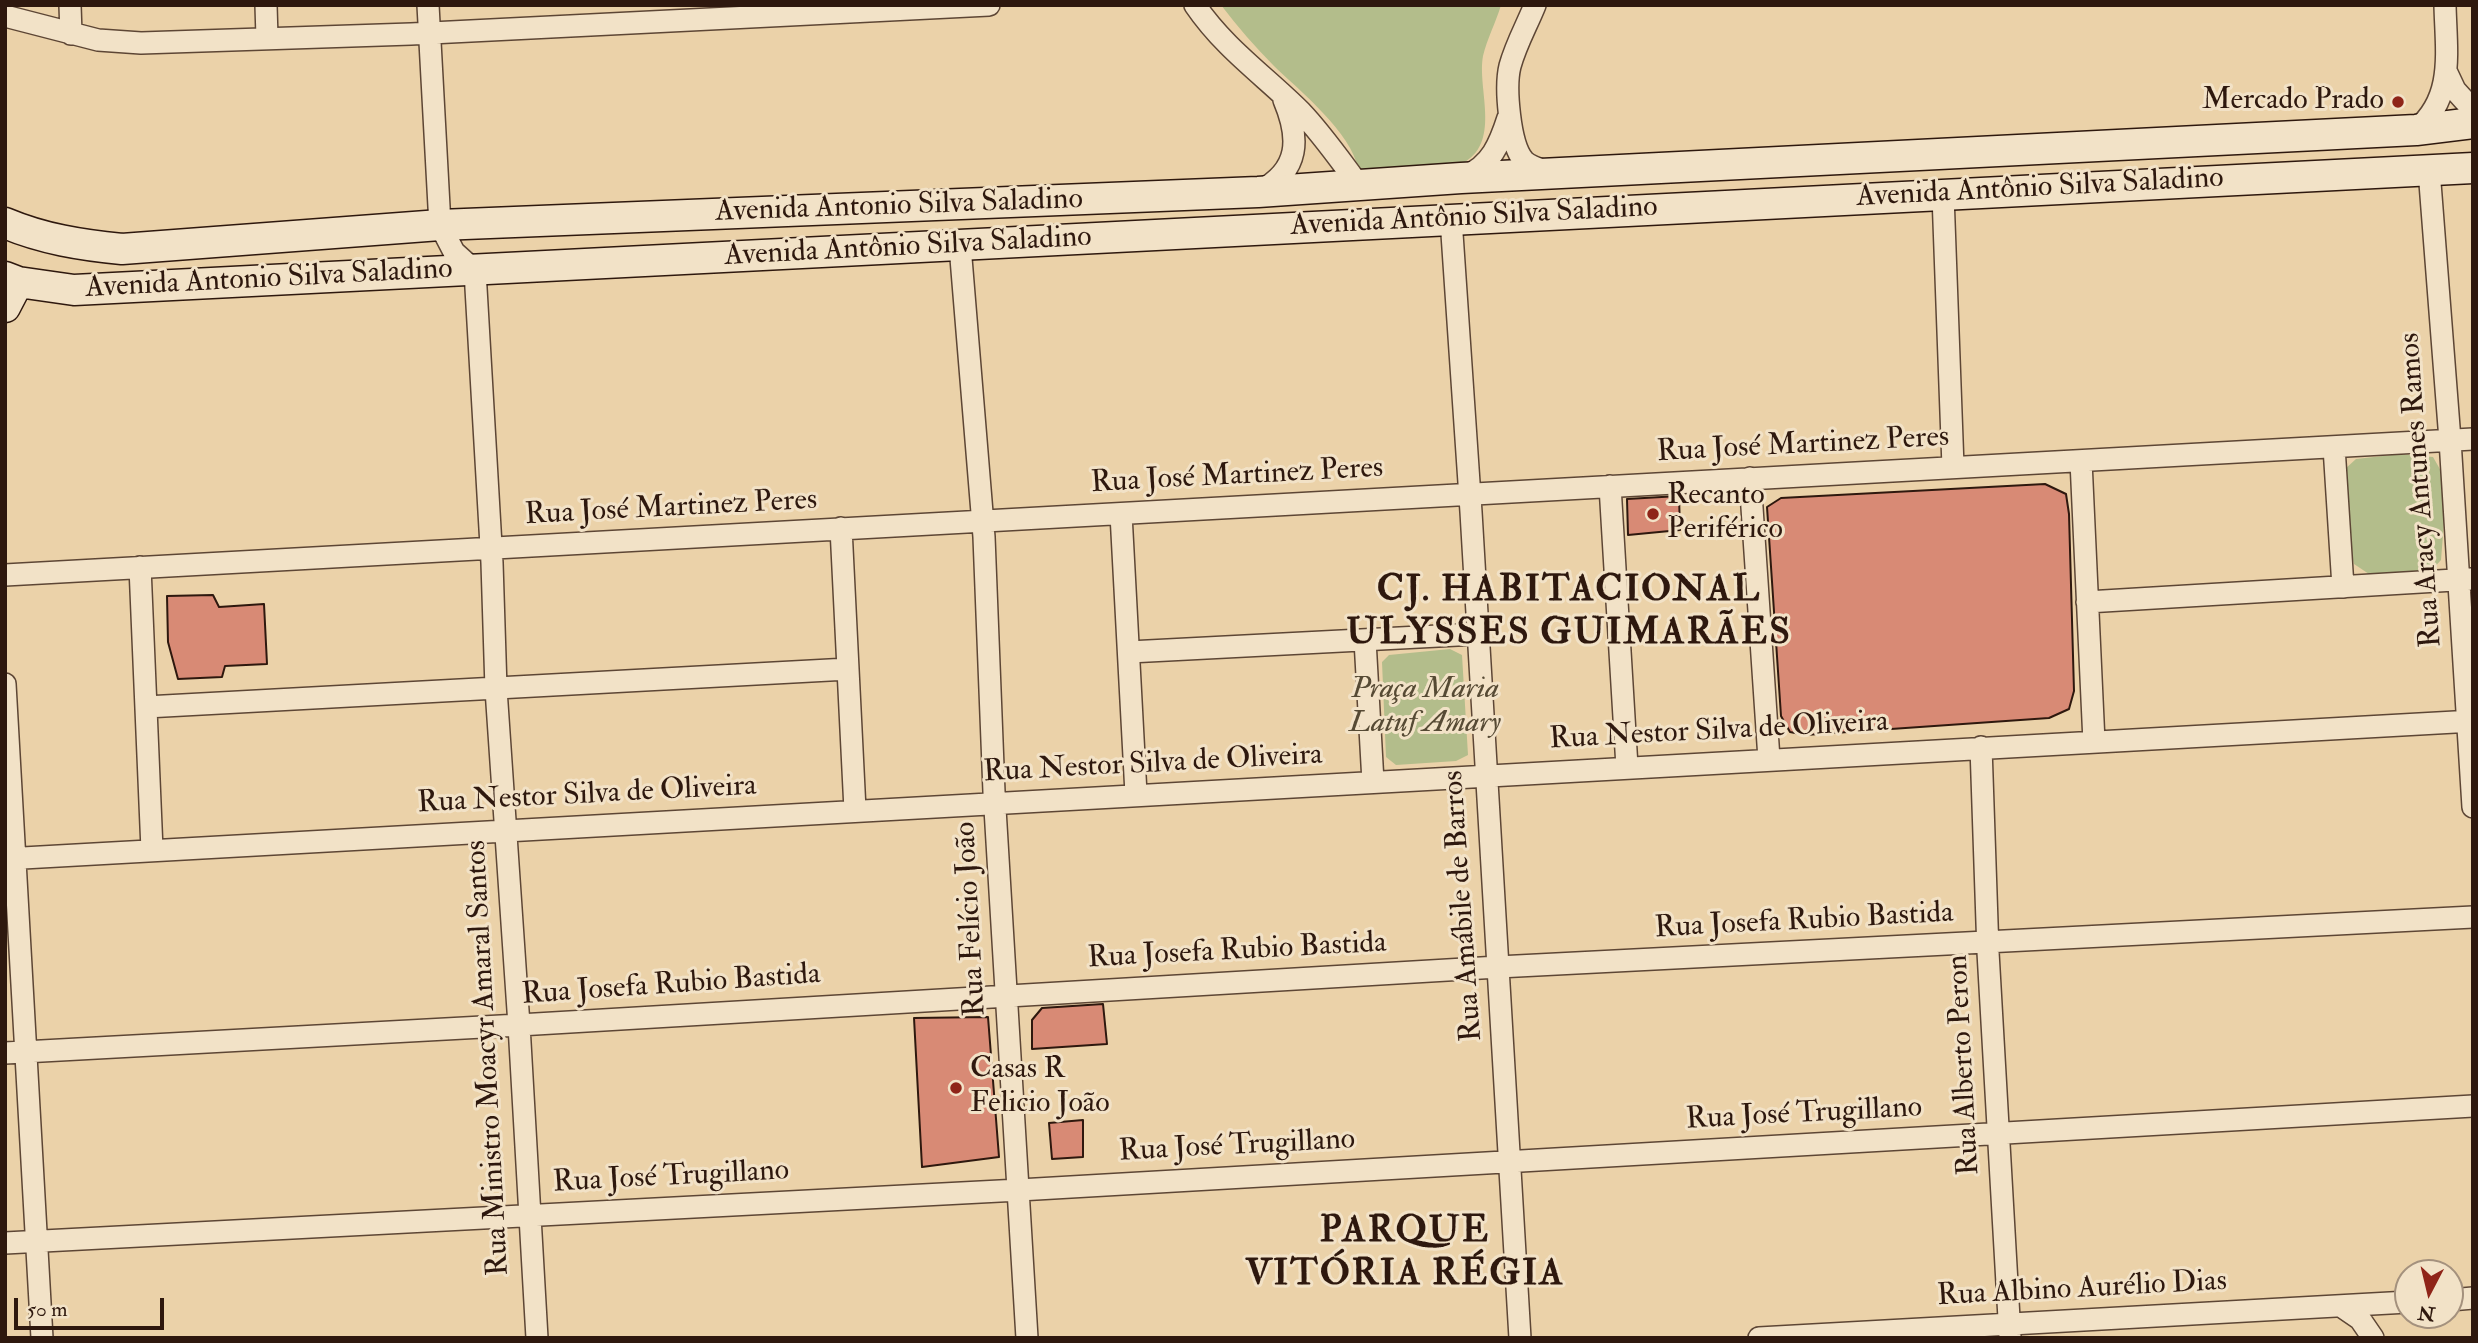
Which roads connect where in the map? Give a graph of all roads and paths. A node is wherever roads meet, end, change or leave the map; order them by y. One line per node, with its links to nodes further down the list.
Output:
1 (70, 5): 10 (street)
2 (266, 5): 11 (street)
3 (428, 5): 9 (street)
4 (989, 5): 9 (street)
5 (1195, 5): 13 (street)
6 (1535, 5): 15 (street)
7 (2445, 5): 12 (street)
8 (5, 16): 10 (street)
9 (429, 33): 11 (street); 28 (street)
10 (71, 34): 11 (street)
11 (267, 38)
12 (2447, 73): 14 (street); 17 (street)
13 (1284, 98): 22 (street); 23 (street)
14 (2473, 110)
15 (1510, 112): 20 (street); 21 (street)
16 (2473, 123): 17 (main road, Avenida Antônio Silva Saladino)
17 (2416, 130): 20 (main road, Avenida Antônio Silva Saladino)
18 (2473, 168): 19 (main road, Avenida Antônio Silva Saladino)
19 (2429, 170): 24 (main road, Avenida Antônio Silva Saladino); 33 (street, Rua Aracy Antunes Ramos)
20 (1552, 173): 21 (main road, Avenida Antônio Silva Saladino)
21 (1461, 178): 22 (main road, Avenida Antônio Silva Saladino)
22 (1358, 184): 23 (main road, Avenida Antonio Silva Saladino)
23 (1258, 192): 25 (main road, Avenida Antonio Silva Saladino)
24 (1943, 195): 26 (main road, Avenida Antônio Silva Saladino); 36 (street)
25 (1164, 196): 28 (main road, Avenida Antonio Silva Saladino); 29 (main road)
26 (1451, 219): 29 (main road, Avenida Antônio Silva Saladino); 39 (street, Rua Amábile de Barros)
27 (5, 223): 28 (main road, Avenida Antonio Silva Saladino)
28 (440, 225): 30 (street, Avenida Antonio Silva Saladino)
29 (960, 246): 30 (main road, Avenida Antônio Silva Saladino); 41 (street, Rua Felício João)
30 (475, 271): 31 (main road, Avenida Antonio Silva Saladino); 43 (street, Rua Ministro Moacyr Amaral Santos)
31 (10, 289)
32 (2473, 439): 33 (street, Rua José Martinez Peres)
33 (2450, 440): 34 (street, Rua José Martinez Peres); 46 (street, Rua Aracy Antunes Ramos)
34 (2334, 447): 35 (street, Rua José Martinez Peres); 47 (street)
35 (2081, 461): 36 (street, Rua José Martinez Peres); 48 (street)
36 (1953, 467): 37 (street, Rua José Martinez Peres)
37 (1750, 478): 38 (street, Rua José Martinez Peres); 59 (street)
38 (1610, 486): 39 (street, Rua José Martinez Peres); 60 (street)
39 (1469, 494): 40 (street, Rua José Martinez Peres); 49 (street, Rua Amábile de Barros)
40 (1121, 514): 41 (street, Rua José Martinez Peres); 51 (street)
41 (982, 521): 42 (street, Rua José Martinez Peres); 64 (street, Rua Felício João)
42 (841, 528): 43 (street, Rua José Martinez Peres); 52 (street)
43 (491, 549): 44 (street, Rua José Martinez Peres); 54 (street, Rua Ministro Moacyr Amaral Santos)
44 (140, 567): 45 (street, Rua José Martinez Peres); 55 (street)
45 (5, 575)
46 (2466, 579): 47 (street); 56 (street, Rua Aracy Antunes Ramos)
47 (2343, 587): 48 (street)
48 (2087, 602): 57 (street)
49 (1477, 634): 50 (street); 61 (street, Rua Amábile de Barros)
50 (1365, 640): 51 (street); 62 (street)
51 (1129, 652): 63 (street)
52 (848, 669): 54 (street); 66 (street)
53 (5, 684): 69 (street)
54 (496, 689): 55 (street); 67 (street, Rua Ministro Moacyr Amaral Santos)
55 (146, 707): 68 (street)
56 (2470, 721): 57 (street, Rua Nestor Silva de Oliveira); 65 (street, Rua Aracy Antunes Ramos)
57 (2094, 742): 58 (street, Rua Nestor Silva de Oliveira)
58 (1981, 747): 59 (street, Rua Nestor Silva de Oliveira); 71 (street, Rua Alberto Peron)
59 (1769, 759): 60 (street, Rua Nestor Silva de Oliveira)
60 (1627, 767): 61 (street, Rua Nestor Silva de Oliveira)
61 (1486, 775): 62 (street, Rua Nestor Silva de Oliveira); 72 (street, Rua Amábile de Barros)
62 (1373, 782): 63 (street, Rua Nestor Silva de Oliveira)
63 (1136, 794): 64 (street, Rua Nestor Silva de Oliveira)
64 (995, 803): 66 (street, Rua Nestor Silva de Oliveira); 73 (street, Rua Felício João)
65 (2473, 807)
66 (855, 810): 67 (street, Rua Nestor Silva de Oliveira)
67 (505, 830): 68 (street, Rua Nestor Silva de Oliveira); 74 (street, Rua Ministro Moacyr Amaral Santos)
68 (152, 850): 69 (street, Rua Nestor Silva de Oliveira)
69 (10, 859): 75 (street)
70 (2473, 917): 71 (street, Rua Josefa Rubio Bastida)
71 (1987, 943): 72 (street, Rua Josefa Rubio Bastida); 77 (street, Rua Alberto Peron)
72 (1498, 967): 73 (street, Rua Josefa Rubio Bastida); 78 (street, Rua Amábile de Barros)
73 (1006, 994): 74 (street, Rua Josefa Rubio Bastida); 79 (street, Rua Felício João)
74 (519, 1025): 75 (street, Rua Josefa Rubio Bastida); 80 (street, Rua Ministro Moacyr Amaral Santos)
75 (15, 1052): 81 (street)
76 (2473, 1106): 77 (street, Rua José Trugillano)
77 (2000, 1135): 78 (street, Rua José Trugillano); 85 (street, Rua Alberto Peron)
78 (1509, 1161): 79 (street, Rua José Trugillano); 89 (street, Rua Amábile de Barros)
79 (1019, 1190): 80 (street, Rua José Trugillano); 88 (street, Rua Felício João)
80 (528, 1215): 81 (street, Rua José Trugillano); 87 (street, Rua Ministro Moacyr Amaral Santos)
81 (36, 1241): 82 (street, Rua José Trugillano); 86 (street)
82 (5, 1243)
83 (2394, 1303): 84 (street, Rua Albino Aurélio Dias)
84 (2341, 1306): 85 (street, Rua Albino Aurélio Dias); 91 (street)
85 (2009, 1330): 90 (street, Rua Albino Aurélio Dias)
86 (42, 1338)
87 (537, 1338)
88 (1027, 1338)
89 (1520, 1338)
90 (1759, 1338)
91 (2373, 1338)

